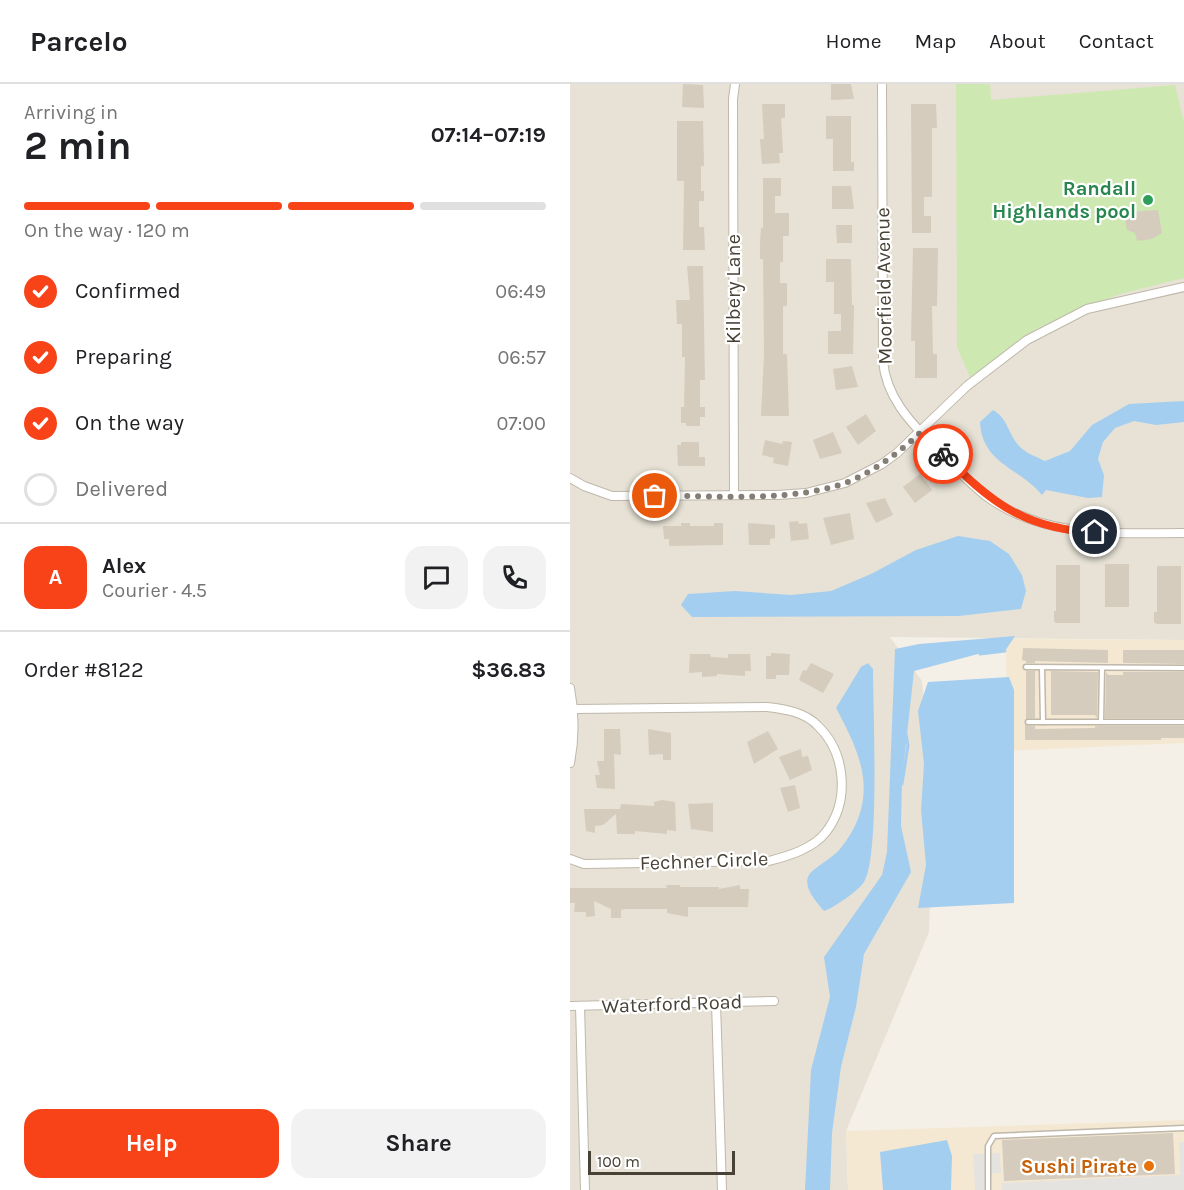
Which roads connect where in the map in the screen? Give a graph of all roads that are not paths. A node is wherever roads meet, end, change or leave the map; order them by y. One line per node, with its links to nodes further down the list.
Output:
1 (735, 84): 6 (street, Kilbery Lane)
2 (882, 84): 4 (street, Moorfield Avenue)
3 (1184, 287): 4 (street)
4 (921, 432): 6 (street); 7 (street, Moorfield Avenue)
5 (570, 478): 6 (street)
6 (734, 495)
7 (1184, 533)
8 (1026, 668): 9 (lane)
9 (1042, 668): 10 (lane); 15 (lane)
10 (1102, 668): 11 (lane); 16 (lane)
11 (1184, 668)
12 (570, 688): 13 (street)
13 (574, 709): 18 (street); 19 (street, Fechner Circle)
14 (1028, 722): 15 (lane)
15 (1043, 722): 16 (lane)
16 (1101, 722): 17 (lane)
17 (1184, 722)
18 (570, 763)
19 (570, 859)
20 (774, 1001): 21 (street, Waterford Road)
21 (716, 1003): 23 (street, Waterford Road); 26 (street)
22 (570, 1006): 23 (street, Waterford Road)
23 (580, 1006): 25 (street)
24 (1184, 1128): 27 (lane)
25 (585, 1190)
26 (722, 1190)
27 (988, 1190)

